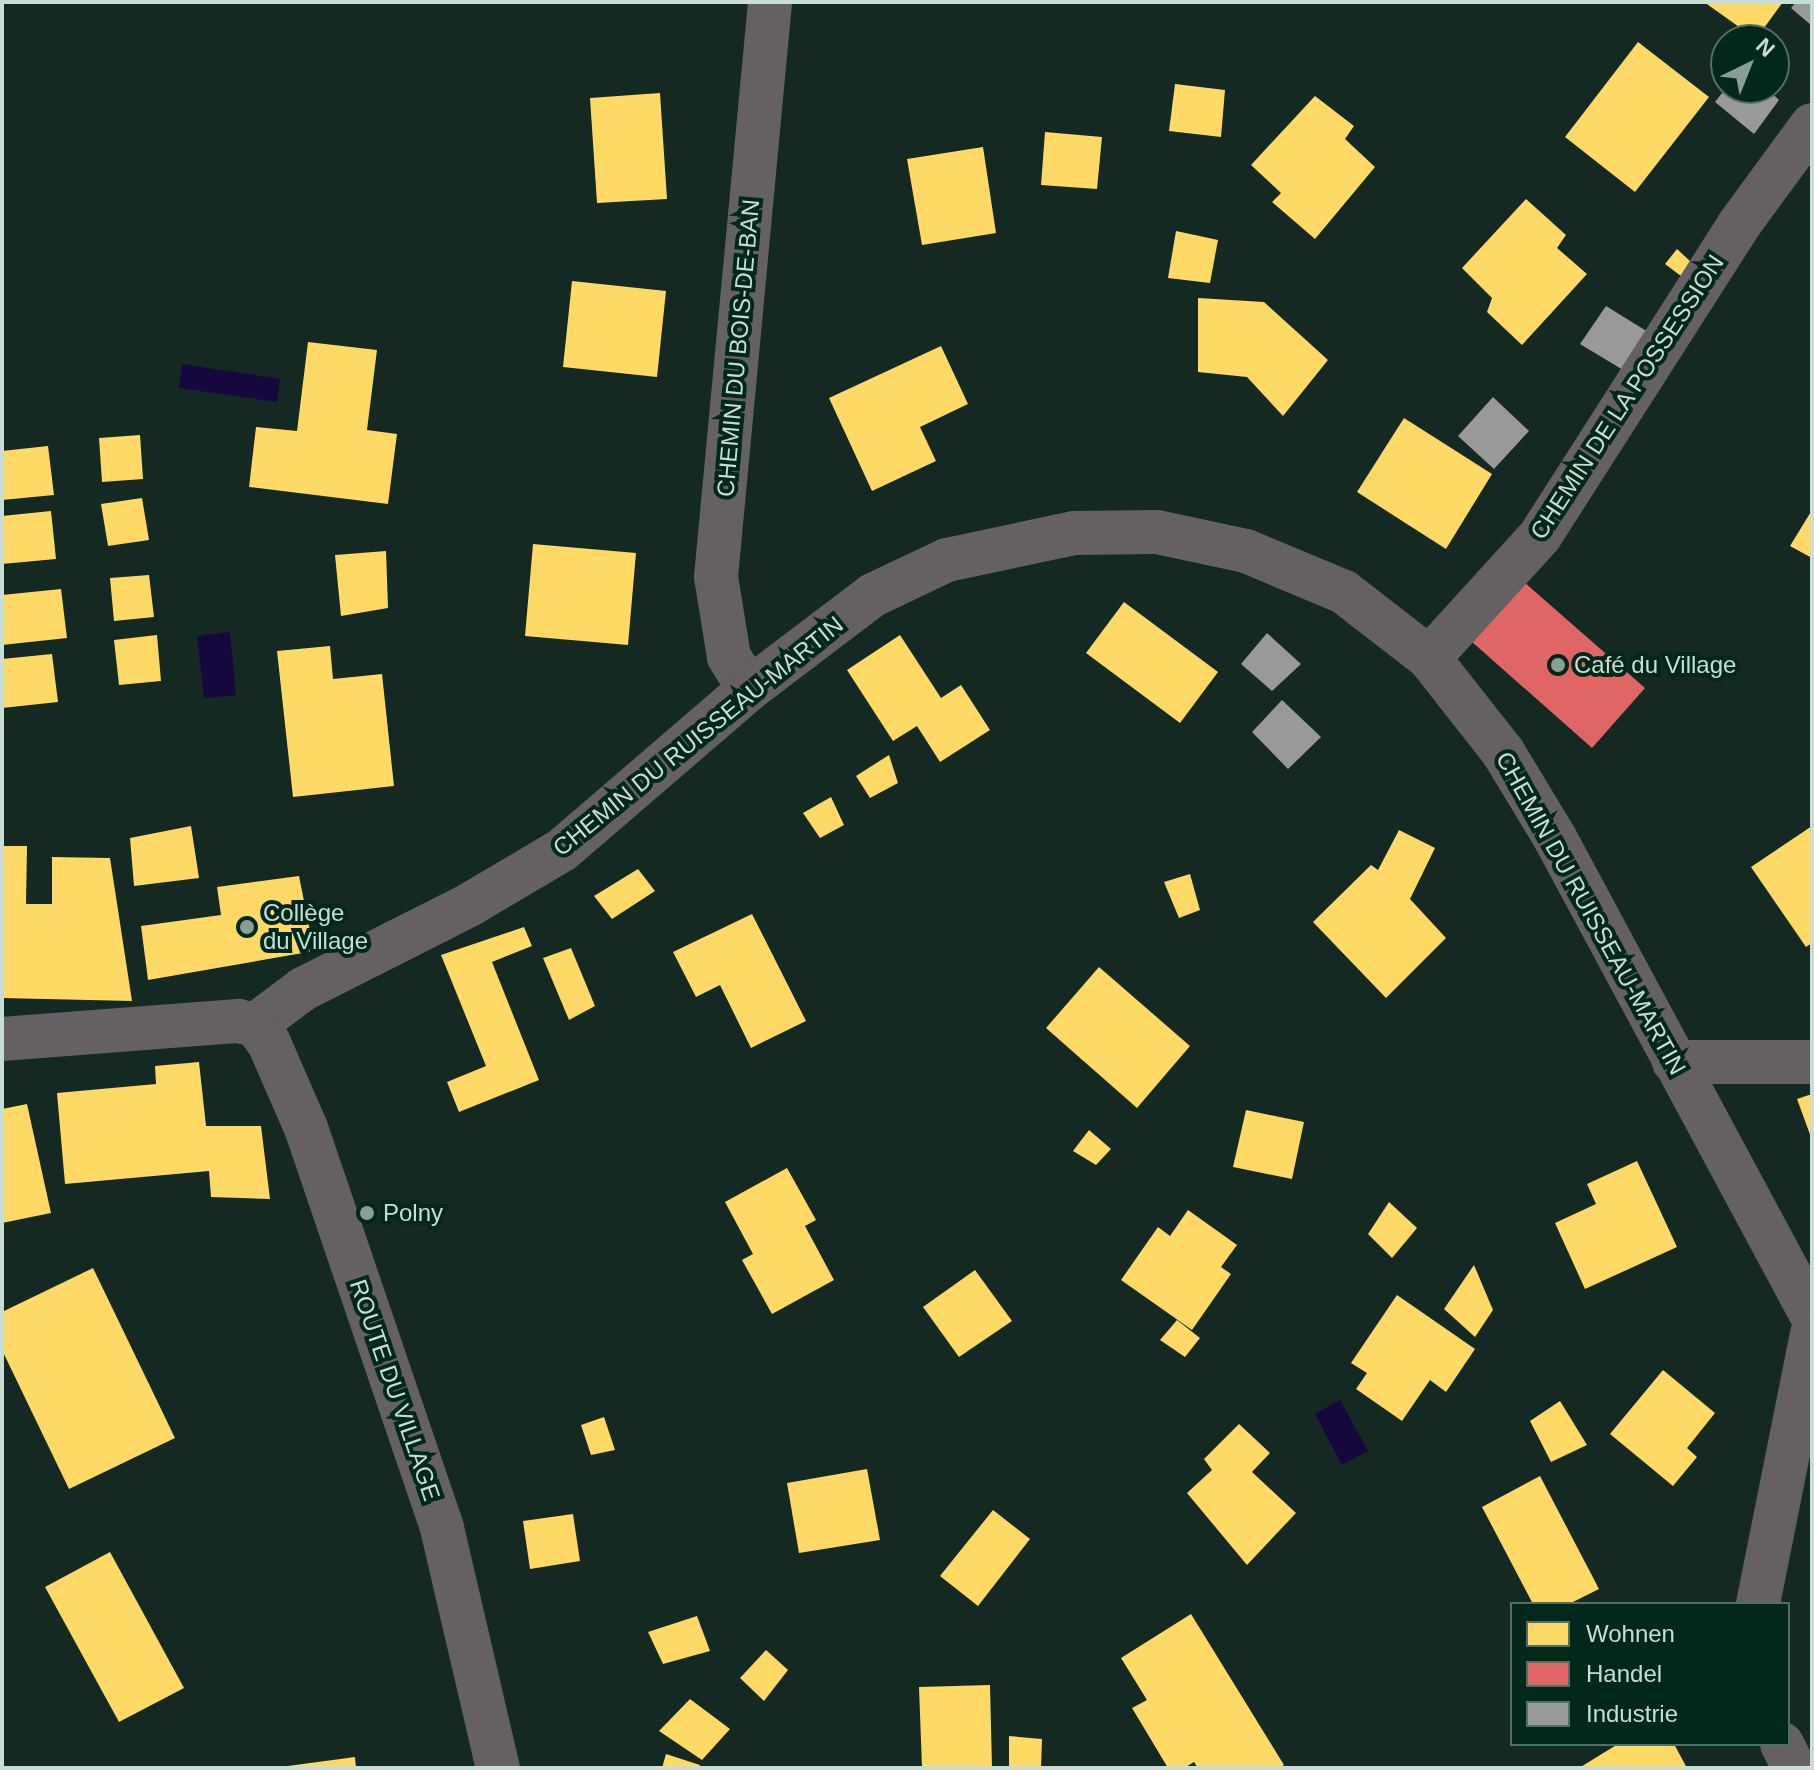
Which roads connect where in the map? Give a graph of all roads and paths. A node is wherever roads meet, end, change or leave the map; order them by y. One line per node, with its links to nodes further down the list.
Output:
1 (770, 2): 4 (street, CHEMIN DU BOIS-DE-BAN)
2 (1812, 125): 3 (street, CHEMIN DE LA POSSESSION)
3 (1429, 658): 4 (street, CHEMIN DU RUISSEAU-MARTIN); 7 (street, CHEMIN DU RUISSEAU-MARTIN)
4 (749, 689): 5 (street, CHEMIN DU RUISSEAU-MARTIN)
5 (255, 1025): 6 (street); 13 (street, ROUTE DU VILLAGE)
6 (2, 1039)
7 (1674, 1062): 8 (street); 9 (street, CHEMIN DU RUISSEAU-MARTIN)
8 (1812, 1062)
9 (1812, 1316)
10 (1812, 1334): 11 (street)
11 (1758, 1602)
12 (1783, 1746): 14 (street)
13 (498, 1768)
14 (1794, 1768)

